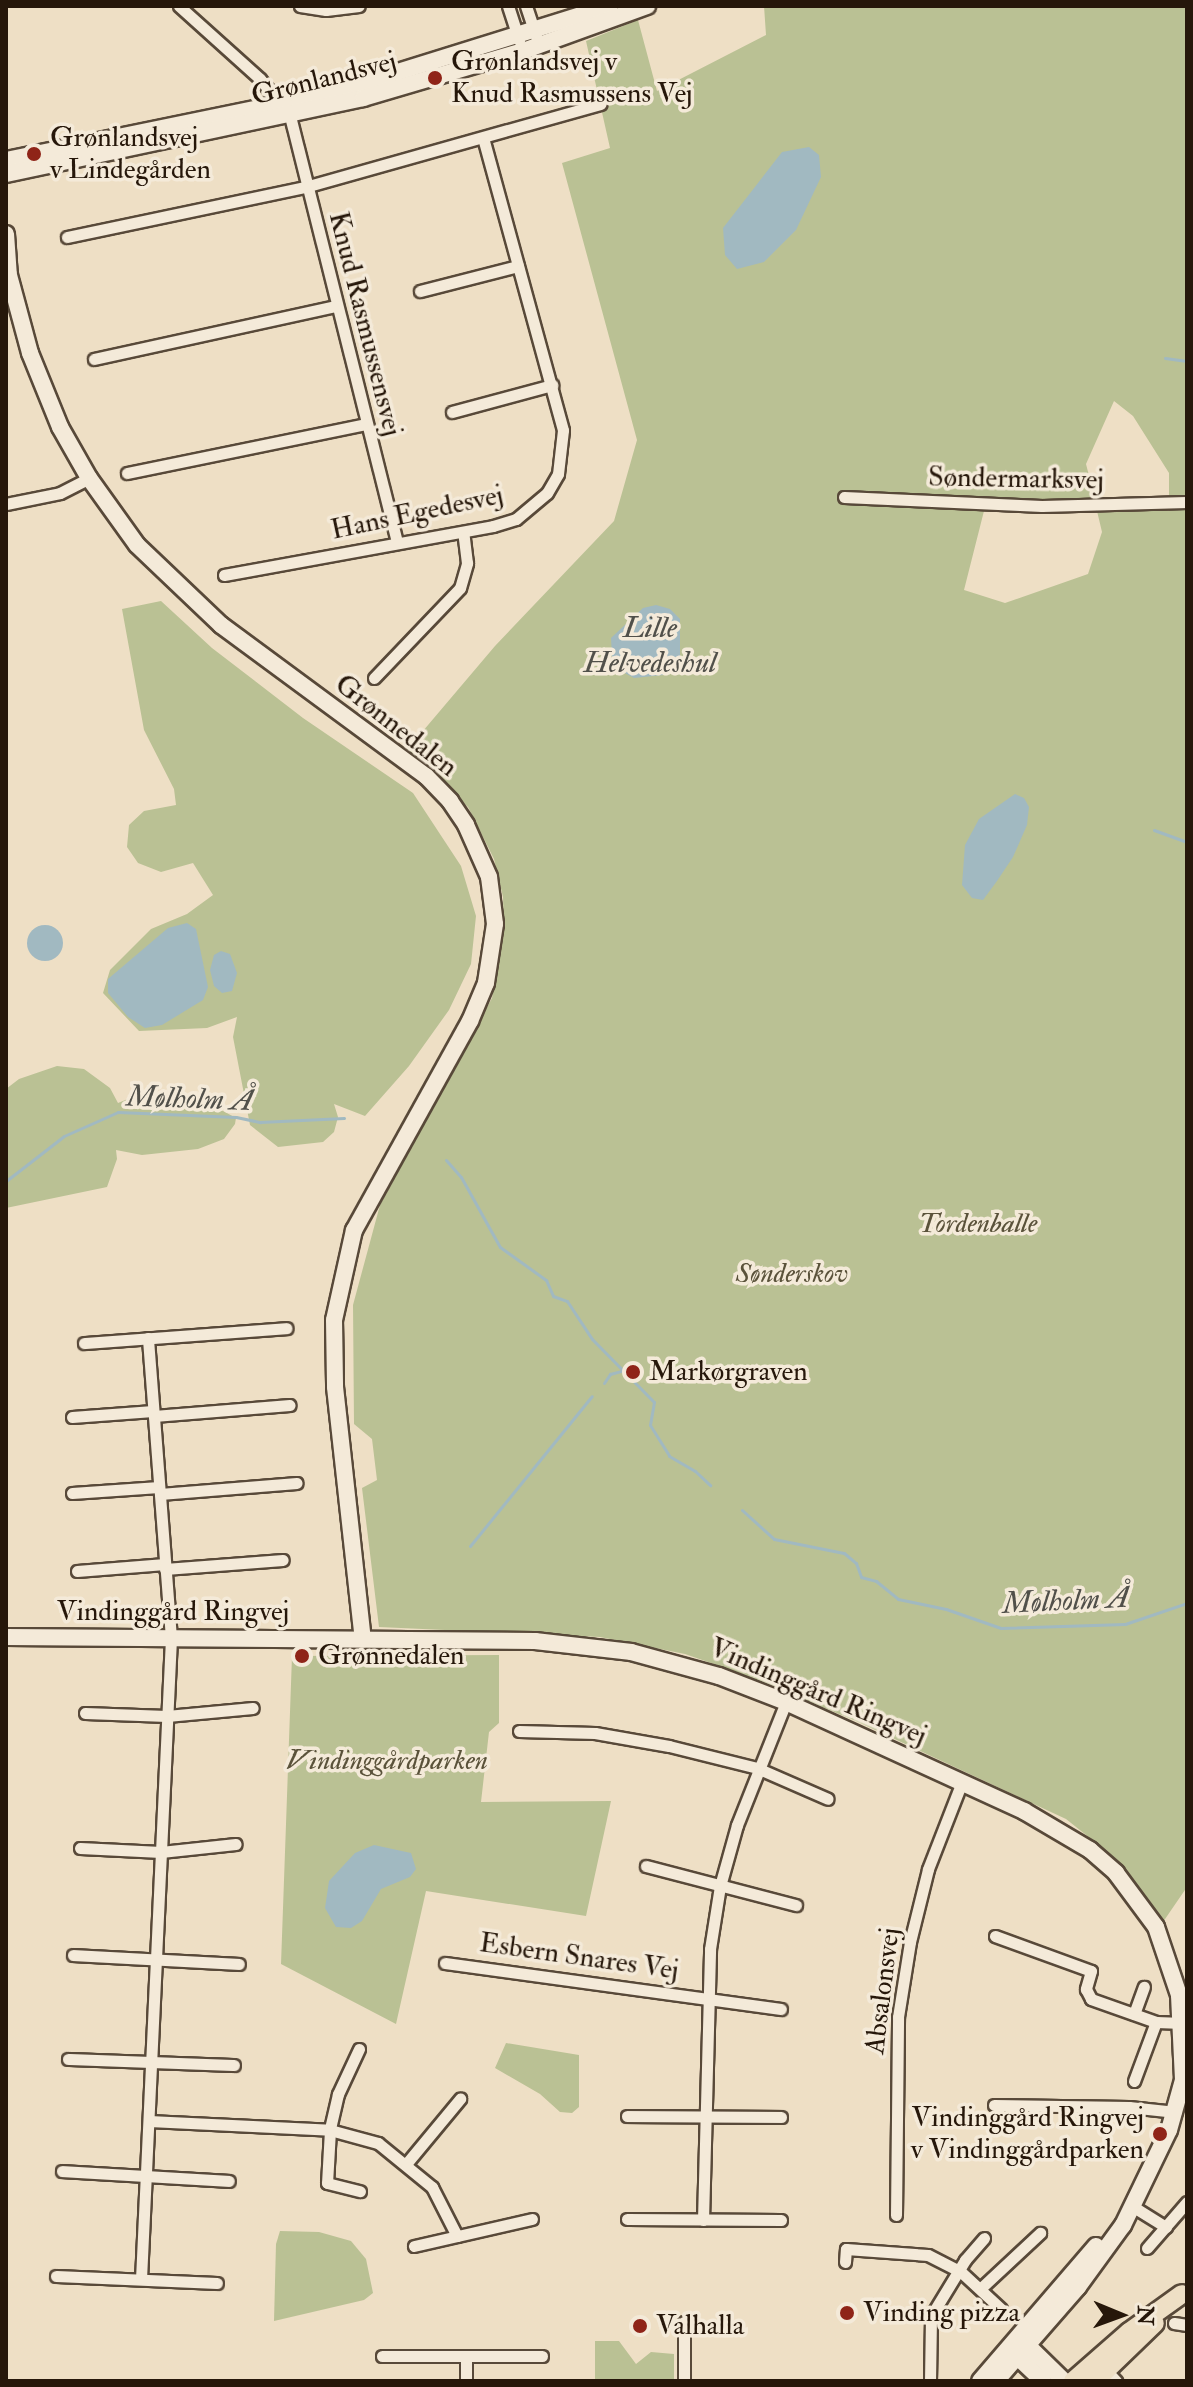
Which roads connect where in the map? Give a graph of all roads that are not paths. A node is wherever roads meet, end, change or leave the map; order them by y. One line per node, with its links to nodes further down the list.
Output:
1 (179, 6): 10 (street)
2 (300, 6): 3 (street)
3 (359, 6)
4 (508, 6): 8 (street)
5 (526, 6): 8 (street)
6 (610, 6): 8 (street, Grønlandsvej)
7 (647, 6): 8 (street, Grønlandsvej)
8 (528, 41): 10 (street, Grønlandsvej)
9 (601, 104): 11 (street)
10 (284, 110): 12 (street, Grønlandsvej); 13 (street, Grønlandsvej); 14 (street, Knud Rasmussensvej)
11 (483, 138): 14 (street); 17 (street, Hans Egedesvej)
12 (6, 160)
13 (6, 174)
14 (305, 187): 16 (street); 20 (street, Knud Rasmussensvej)
15 (6, 234): 18 (street, Grønnedalen)
16 (67, 237)
17 (518, 266): 19 (street); 22 (street, Hans Egedesvej)
18 (8, 273): 26 (street, Grønnedalen)
19 (420, 291)
20 (335, 306): 21 (street); 24 (street, Knud Rasmussensvej)
21 (94, 359)
22 (552, 385): 23 (street); 30 (street, Hans Egedesvej)
23 (452, 412)
24 (366, 424): 25 (street); 31 (street, Knud Rasmussensvej)
25 (127, 473)
26 (89, 478): 29 (street); 48 (street, Grønnedalen)
27 (844, 497): 28 (street, Søndermarksvej)
28 (1187, 502)
29 (6, 504)
30 (463, 532): 31 (street, Hans Egedesvej); 33 (street)
31 (397, 543): 32 (street, Hans Egedesvej)
32 (224, 575)
33 (374, 678)
34 (286, 1328): 35 (street)
35 (148, 1338): 36 (street); 38 (street)
36 (84, 1343)
37 (290, 1405): 38 (street)
38 (153, 1413): 39 (street); 41 (street)
39 (72, 1417)
40 (297, 1483): 41 (street)
41 (159, 1490): 42 (street); 44 (street)
42 (72, 1493)
43 (283, 1560): 44 (street)
44 (165, 1566): 45 (street); 47 (street)
45 (77, 1571)
46 (6, 1637): 47 (street, Vindinggård Ringvej)
47 (171, 1638): 48 (street, Vindinggård Ringvej); 52 (street)
48 (363, 1639): 49 (street, Vindinggård Ringvej)
49 (786, 1702): 54 (street, Esbern Snares Vej); 55 (street, Vindinggård Ringvej)
50 (253, 1708): 52 (street)
51 (85, 1713): 52 (street)
52 (167, 1716): 59 (street)
53 (519, 1731): 54 (street)
54 (757, 1768): 56 (street); 61 (street, Esbern Snares Vej)
55 (962, 1782): 73 (street, Vindinggård Ringvej); 94 (street, Absalonsvej)
56 (828, 1799)
57 (236, 1844): 59 (street)
58 (80, 1848): 59 (street)
59 (161, 1852): 65 (street)
60 (646, 1866): 61 (street)
61 (720, 1886): 62 (street); 69 (street, Esbern Snares Vej)
62 (796, 1905)
63 (995, 1936): 71 (street)
64 (73, 1955): 65 (street)
65 (156, 1959): 67 (street); 76 (street)
66 (445, 1963): 69 (street, Esbern Snares Vej)
67 (239, 1964)
68 (1144, 1987): 71 (street)
69 (706, 1999): 70 (street, Esbern Snares Vej); 83 (street, Esbern Snares Vej)
70 (781, 2009)
71 (1134, 2014): 72 (street)
72 (1156, 2022): 73 (street); 78 (street)
73 (1183, 2023): 81 (street, Vindinggård Ringvej)
74 (359, 2049): 86 (street)
75 (68, 2059): 76 (street)
76 (151, 2061): 77 (street); 85 (street)
77 (234, 2065)
78 (1134, 2081)
79 (460, 2099): 87 (street)
80 (994, 2105): 81 (street)
81 (1176, 2112): 93 (street, Vindinggård Ringvej)
82 (627, 2116): 83 (street)
83 (705, 2116): 84 (street); 97 (street, Esbern Snares Vej)
84 (781, 2117)
85 (149, 2121): 86 (street); 89 (street)
86 (330, 2130): 87 (street); 91 (street)
87 (406, 2164): 101 (street)
88 (62, 2171): 89 (street)
89 (146, 2176): 90 (street); 108 (street)
90 (229, 2181)
91 (360, 2191)
92 (1187, 2202): 99 (street)
93 (1129, 2210): 99 (street); 116 (street, Vindinggård Ringvej)
94 (896, 2215)
95 (532, 2219): 101 (street)
96 (627, 2219): 97 (street)
97 (703, 2220): 98 (street)
98 (781, 2220)
99 (1166, 2227): 104 (street)
100 (1040, 2233): 110 (street)
101 (457, 2236): 103 (street)
102 (984, 2238): 106 (street)
103 (414, 2246)
104 (1147, 2248)
105 (845, 2262): 106 (street)
106 (960, 2271): 110 (street); 123 (street)
107 (56, 2276): 108 (street)
108 (141, 2279): 109 (street)
109 (217, 2283)
110 (981, 2288): 112 (street)
111 (1184, 2292): 120 (main road)
112 (1001, 2309)
113 (684, 2322): 122 (street)
114 (1174, 2323): 115 (street)
115 (1187, 2325)
116 (1018, 2347): 124 (street, Vindinggård Ringvej); 125 (street, Vindinggård Ringvej); 126 (street); 127 (street)
117 (382, 2356): 119 (street)
118 (542, 2356): 119 (street)
119 (466, 2357): 121 (street)
120 (1103, 2373): 128 (main road)
121 (466, 2381)
122 (684, 2381)
123 (930, 2381)
124 (980, 2381)
125 (996, 2381)
126 (1043, 2381)
127 (1064, 2381)
128 (1073, 2381)

